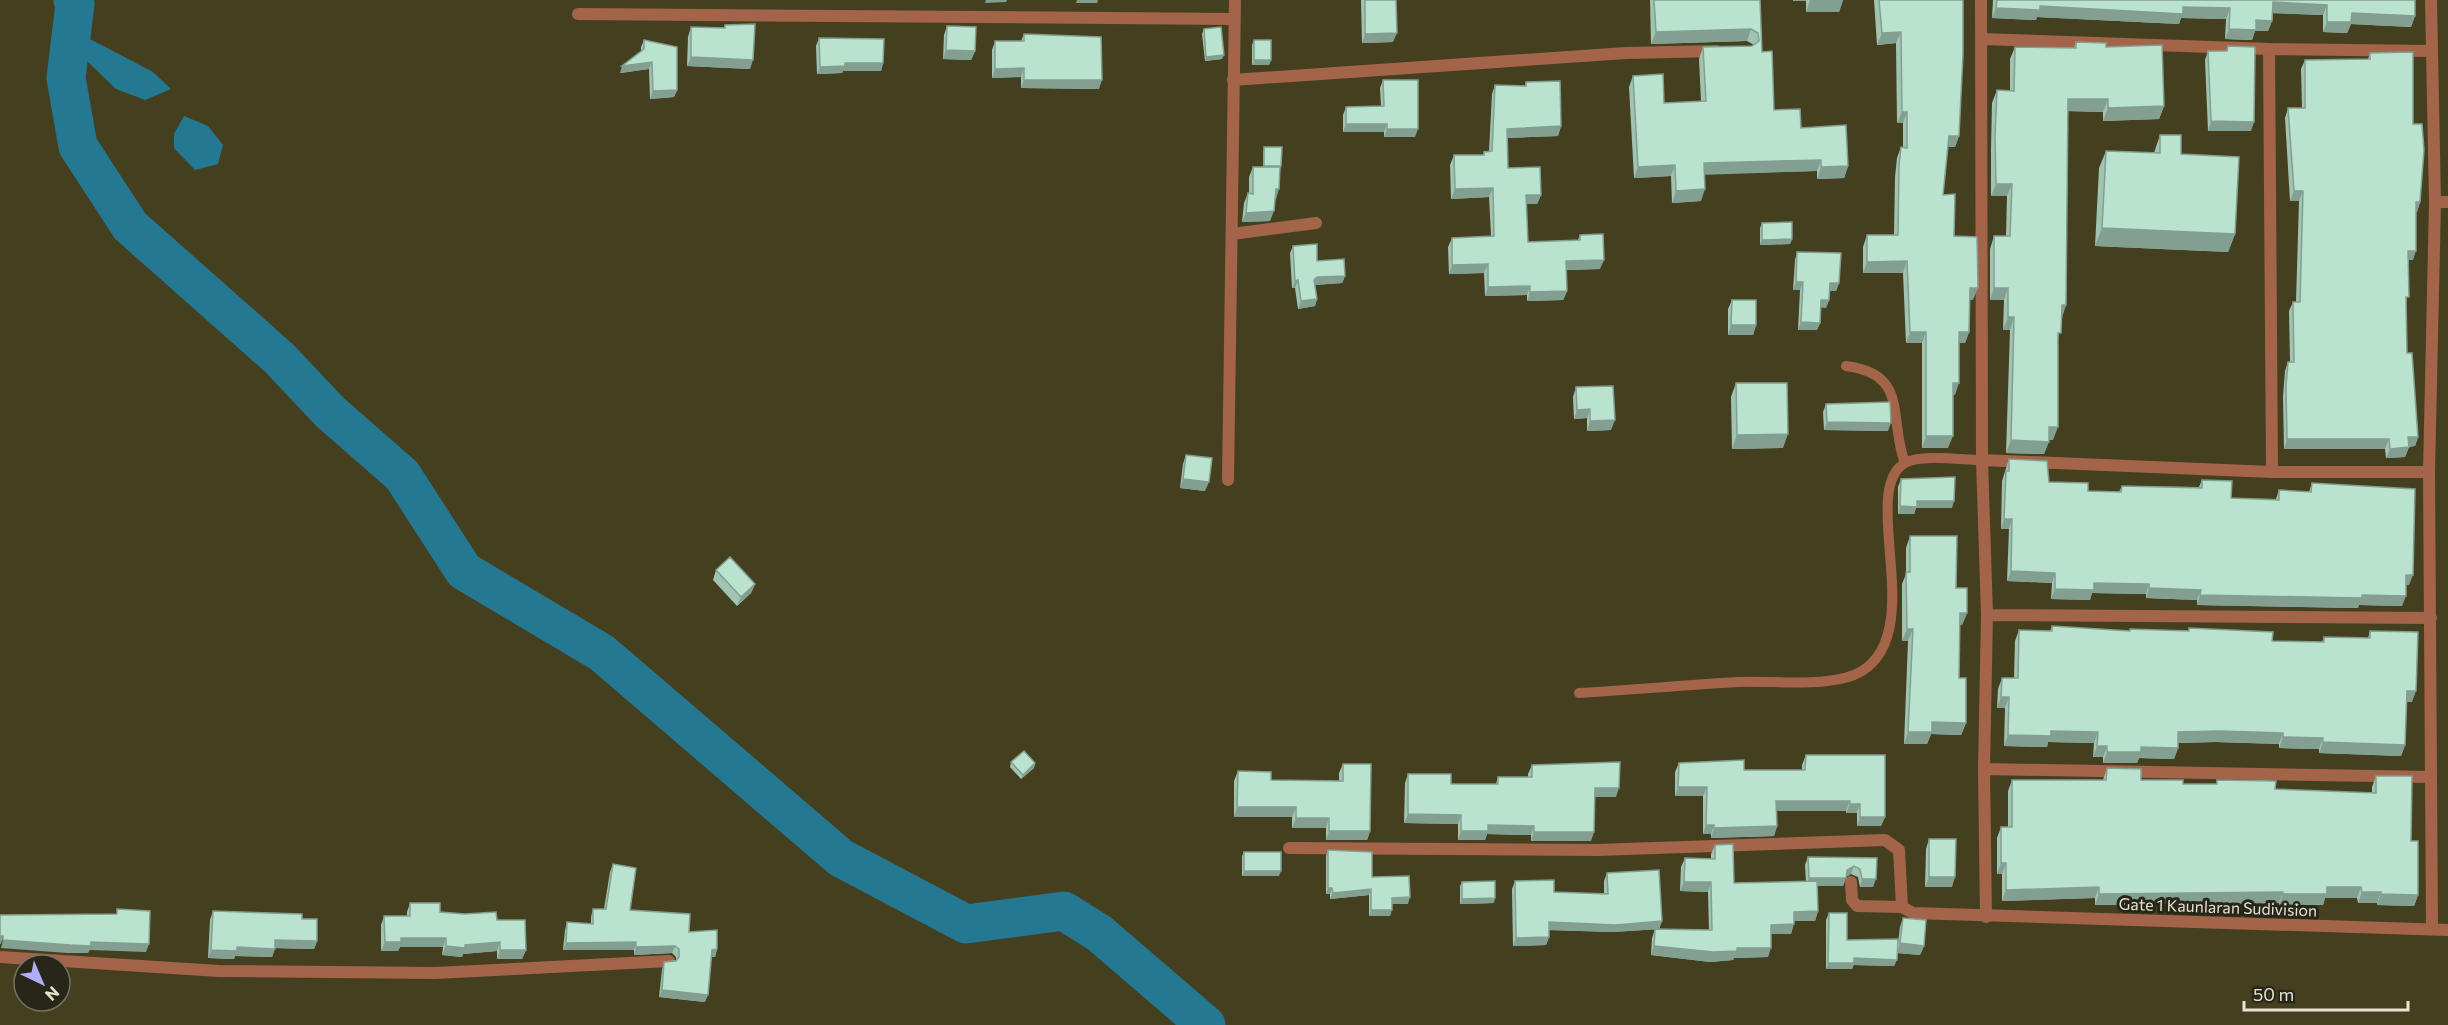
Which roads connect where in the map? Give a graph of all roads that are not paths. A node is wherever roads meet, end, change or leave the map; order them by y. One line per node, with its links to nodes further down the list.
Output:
1 (1235, 0): 5 (street)
2 (1981, 0): 6 (street)
3 (2431, 0): 9 (street)
4 (578, 14): 5 (street)
5 (1234, 20): 10 (street)
6 (1981, 39): 8 (street); 15 (street)
7 (1725, 50): 10 (street)
8 (2269, 50): 9 (street); 17 (street)
9 (2432, 51): 11 (street)
10 (1233, 80): 13 (street)
11 (2442, 202): 18 (street)
12 (1316, 223): 13 (street)
13 (1232, 234): 19 (street)
14 (1846, 366): 16 (lane)
15 (1982, 460): 16 (lane); 17 (street); 20 (street)
16 (1905, 464): 22 (lane)
17 (2272, 472): 18 (street)
18 (2429, 472): 21 (street)
19 (1228, 480)
20 (1987, 615): 21 (street); 23 (street)
21 (2431, 618): 24 (street)
22 (1579, 693)
23 (1984, 769): 24 (street); 28 (street)
24 (2431, 777): 29 (street)
25 (1289, 848): 27 (street)
26 (1851, 882): 27 (street, Gate 1 Kaunlaran Sudivision)
27 (1902, 907): 28 (street, Gate 1 Kaunlaran Sudivision)
28 (1986, 917): 29 (street, Gate 1 Kaunlaran Sudivision)
29 (2432, 929): 30 (street, Gate 1 Kaunlaran Sudivision)
30 (2448, 930)
31 (0, 957): 32 (street)
32 (669, 960)

